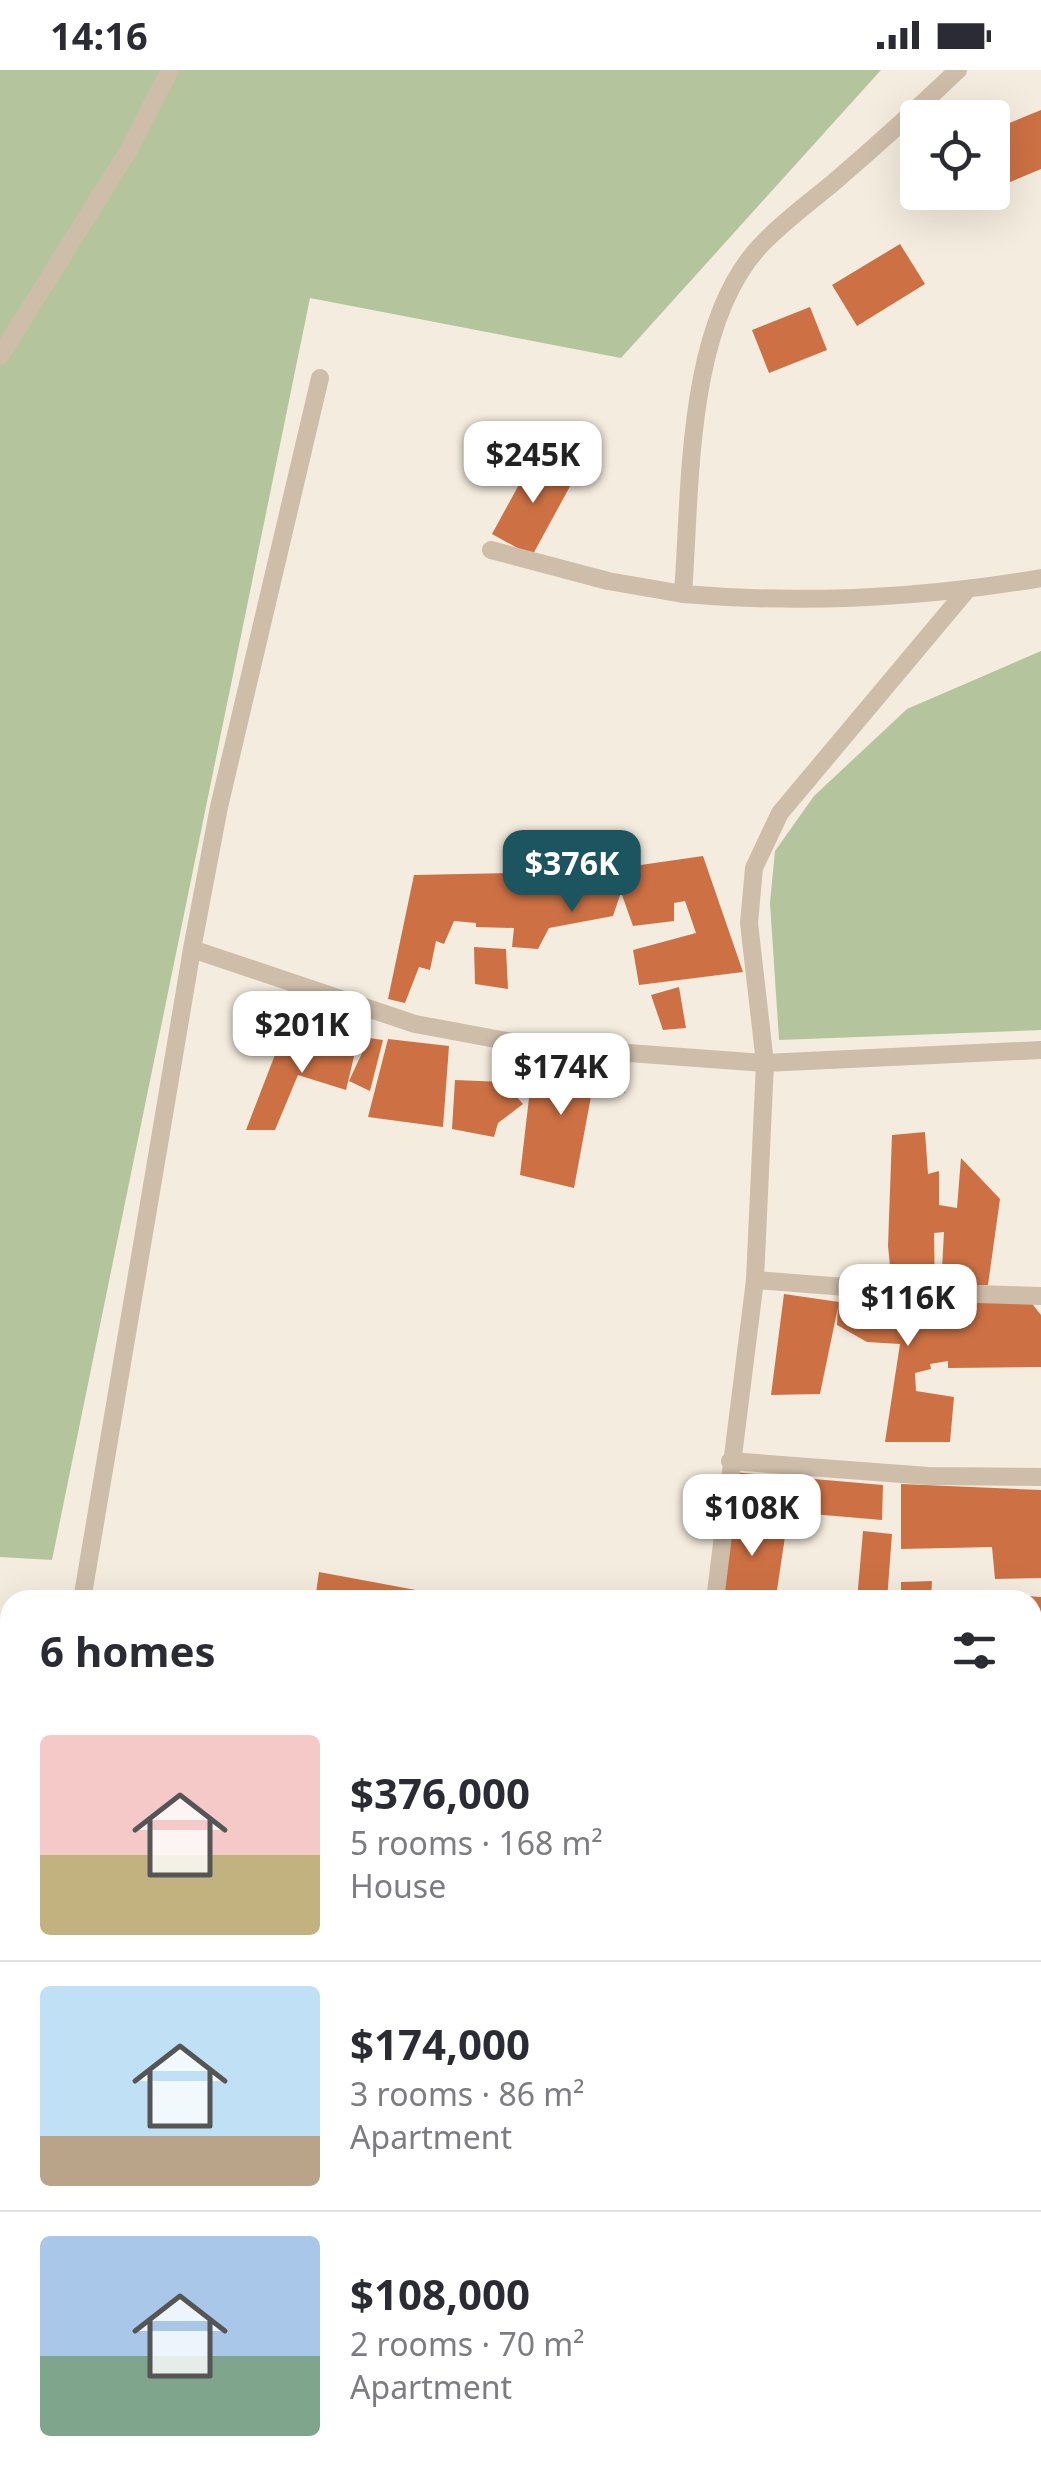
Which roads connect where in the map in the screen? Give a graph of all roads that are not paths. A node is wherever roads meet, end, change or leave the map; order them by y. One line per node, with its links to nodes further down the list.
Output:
1 (170, 70): 3 (lane)
2 (958, 70): 8 (lane)
3 (0, 356)
4 (320, 378): 9 (lane)
5 (491, 550): 8 (lane)
6 (1041, 578): 7 (lane)
7 (966, 590): 8 (lane); 11 (lane)
8 (683, 594)
9 (192, 949): 11 (lane); 16 (lane)
10 (1041, 1050): 11 (lane)
11 (765, 1063): 12 (lane)
12 (755, 1280): 13 (lane); 14 (lane)
13 (1041, 1296)
14 (730, 1461): 15 (lane); 17 (lane)
15 (1041, 1477)
16 (84, 1590)
17 (716, 1590)

